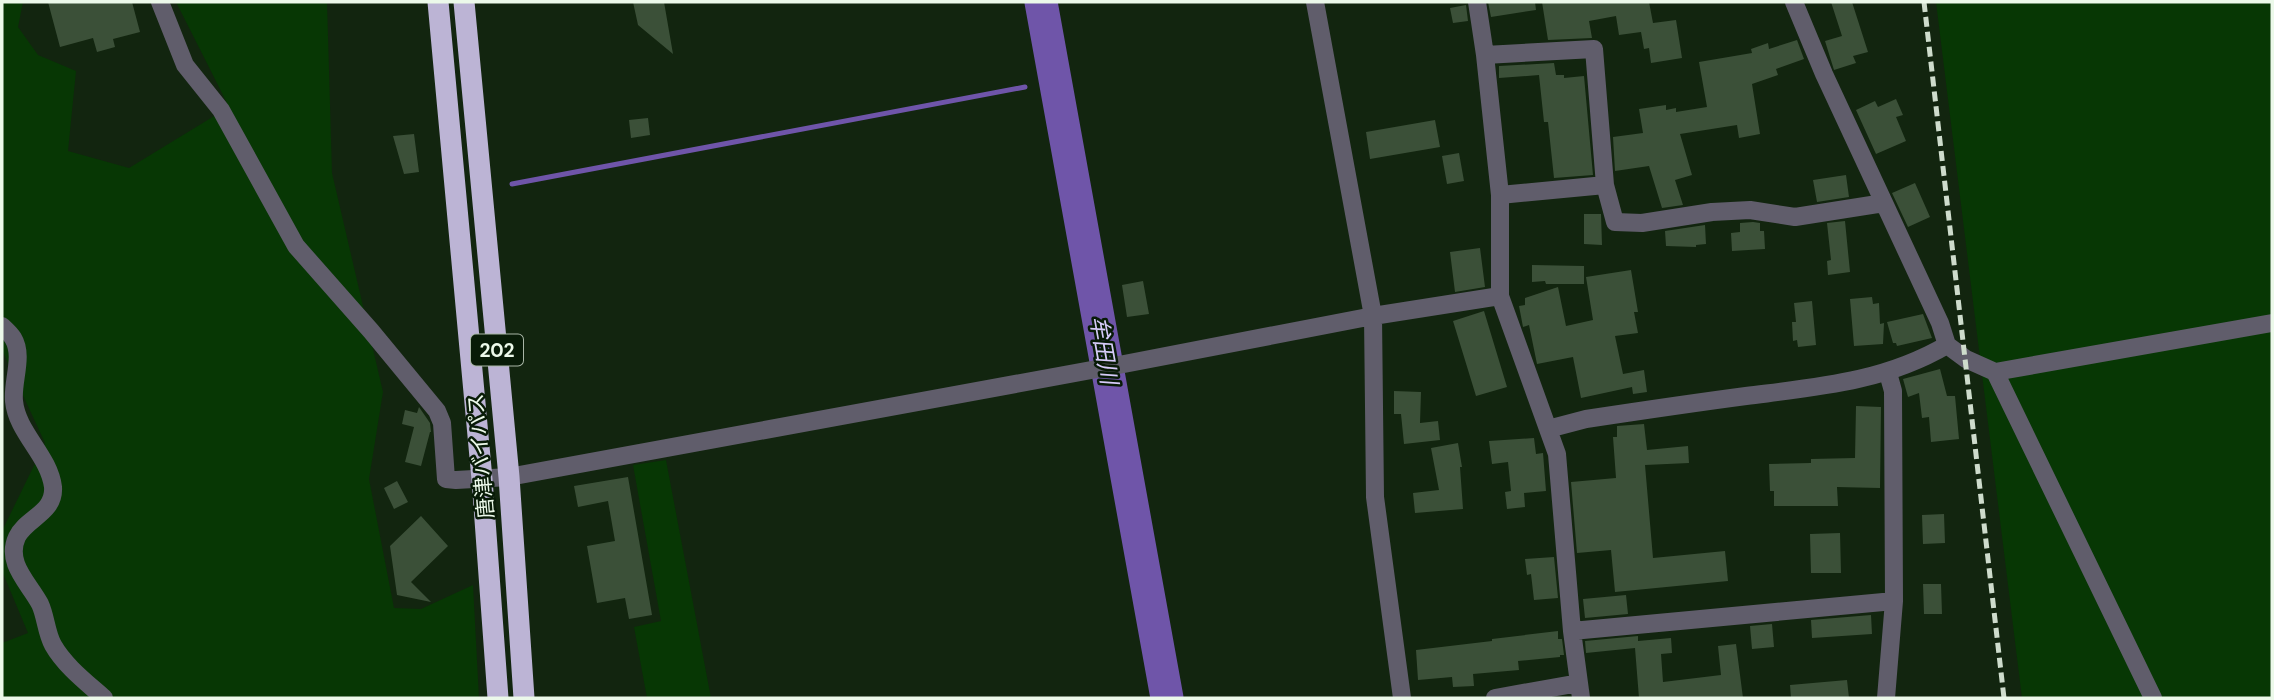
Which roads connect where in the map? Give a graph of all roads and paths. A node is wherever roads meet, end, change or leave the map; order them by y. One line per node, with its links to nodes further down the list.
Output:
1 (160, 2): 20 (street)
2 (438, 2): 20 (highway, 唐津バイパス / 202)
3 (464, 2): 19 (highway, 唐津バイパス / 202)
4 (1315, 2): 12 (street)
5 (1477, 2): 7 (street)
6 (1794, 2): 10 (street)
7 (1485, 55): 8 (street); 9 (street)
8 (1605, 185): 9 (street); 10 (street)
9 (1500, 195): 11 (street)
10 (1884, 203): 15 (street)
11 (1500, 296): 12 (street); 18 (street)
12 (1373, 316): 19 (street); 27 (street)
13 (2272, 323): 16 (street)
14 (2, 326): 24 (street)
15 (1947, 345): 16 (street); 17 (street)
16 (1995, 372): 30 (street)
17 (1888, 373): 18 (street); 21 (street)
18 (1549, 429): 22 (street)
19 (509, 477): 20 (street); 26 (highway, 唐津バイパス / 202)
20 (482, 479): 25 (highway, 唐津バイパス / 202)
21 (1894, 601): 22 (street); 29 (street)
22 (1572, 631): 23 (street)
23 (1580, 691): 28 (street)
24 (104, 698)
25 (498, 698)
26 (524, 698)
27 (1402, 698)
28 (1495, 698)
29 (1886, 698)
30 (2153, 698)

